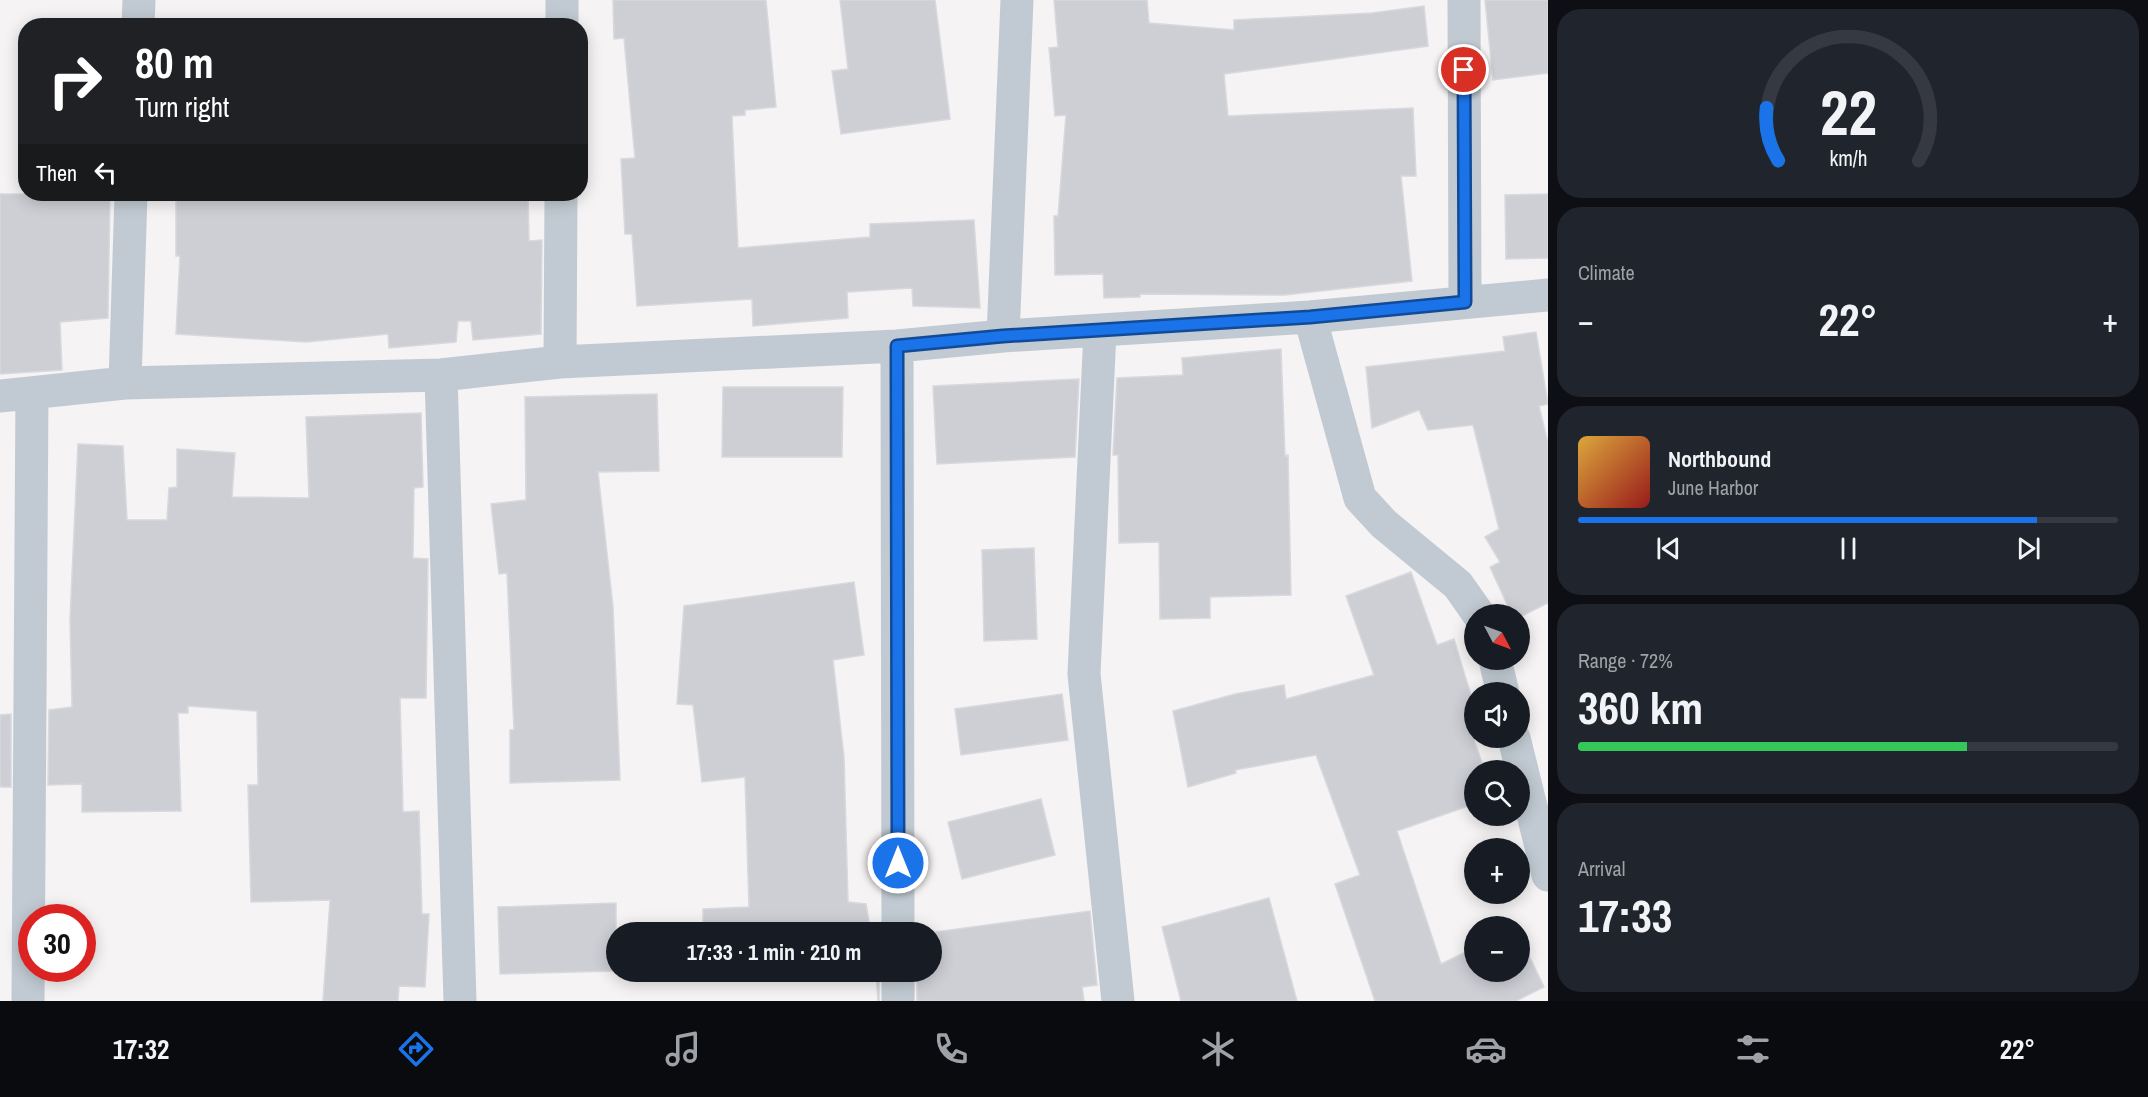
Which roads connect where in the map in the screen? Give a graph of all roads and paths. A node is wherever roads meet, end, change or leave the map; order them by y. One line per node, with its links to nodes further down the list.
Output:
1 (139, 0): 5 (street)
2 (562, 0): 6 (street)
3 (1017, 0): 13 (street)
4 (1464, 0): 10 (street)
5 (138, 18)
6 (562, 18)
7 (132, 201): 17 (street)
8 (561, 201): 15 (street)
9 (1548, 295): 10 (street)
10 (1465, 302): 11 (street)
11 (1310, 317): 12 (street); 20 (street)
12 (1100, 331): 13 (street); 28 (street)
13 (1003, 336): 14 (street)
14 (897, 346): 15 (street); 23 (street)
15 (560, 362): 16 (street)
16 (441, 375): 17 (street); 26 (street)
17 (124, 383): 18 (street)
18 (32, 393): 19 (street); 25 (street)
19 (0, 396)
20 (1471, 604)
21 (1516, 748): 22 (street)
22 (1548, 875)
23 (898, 922)
24 (898, 982): 27 (street)
25 (28, 1001)
26 (460, 1001)
27 (898, 1001)
28 (1118, 1001)

